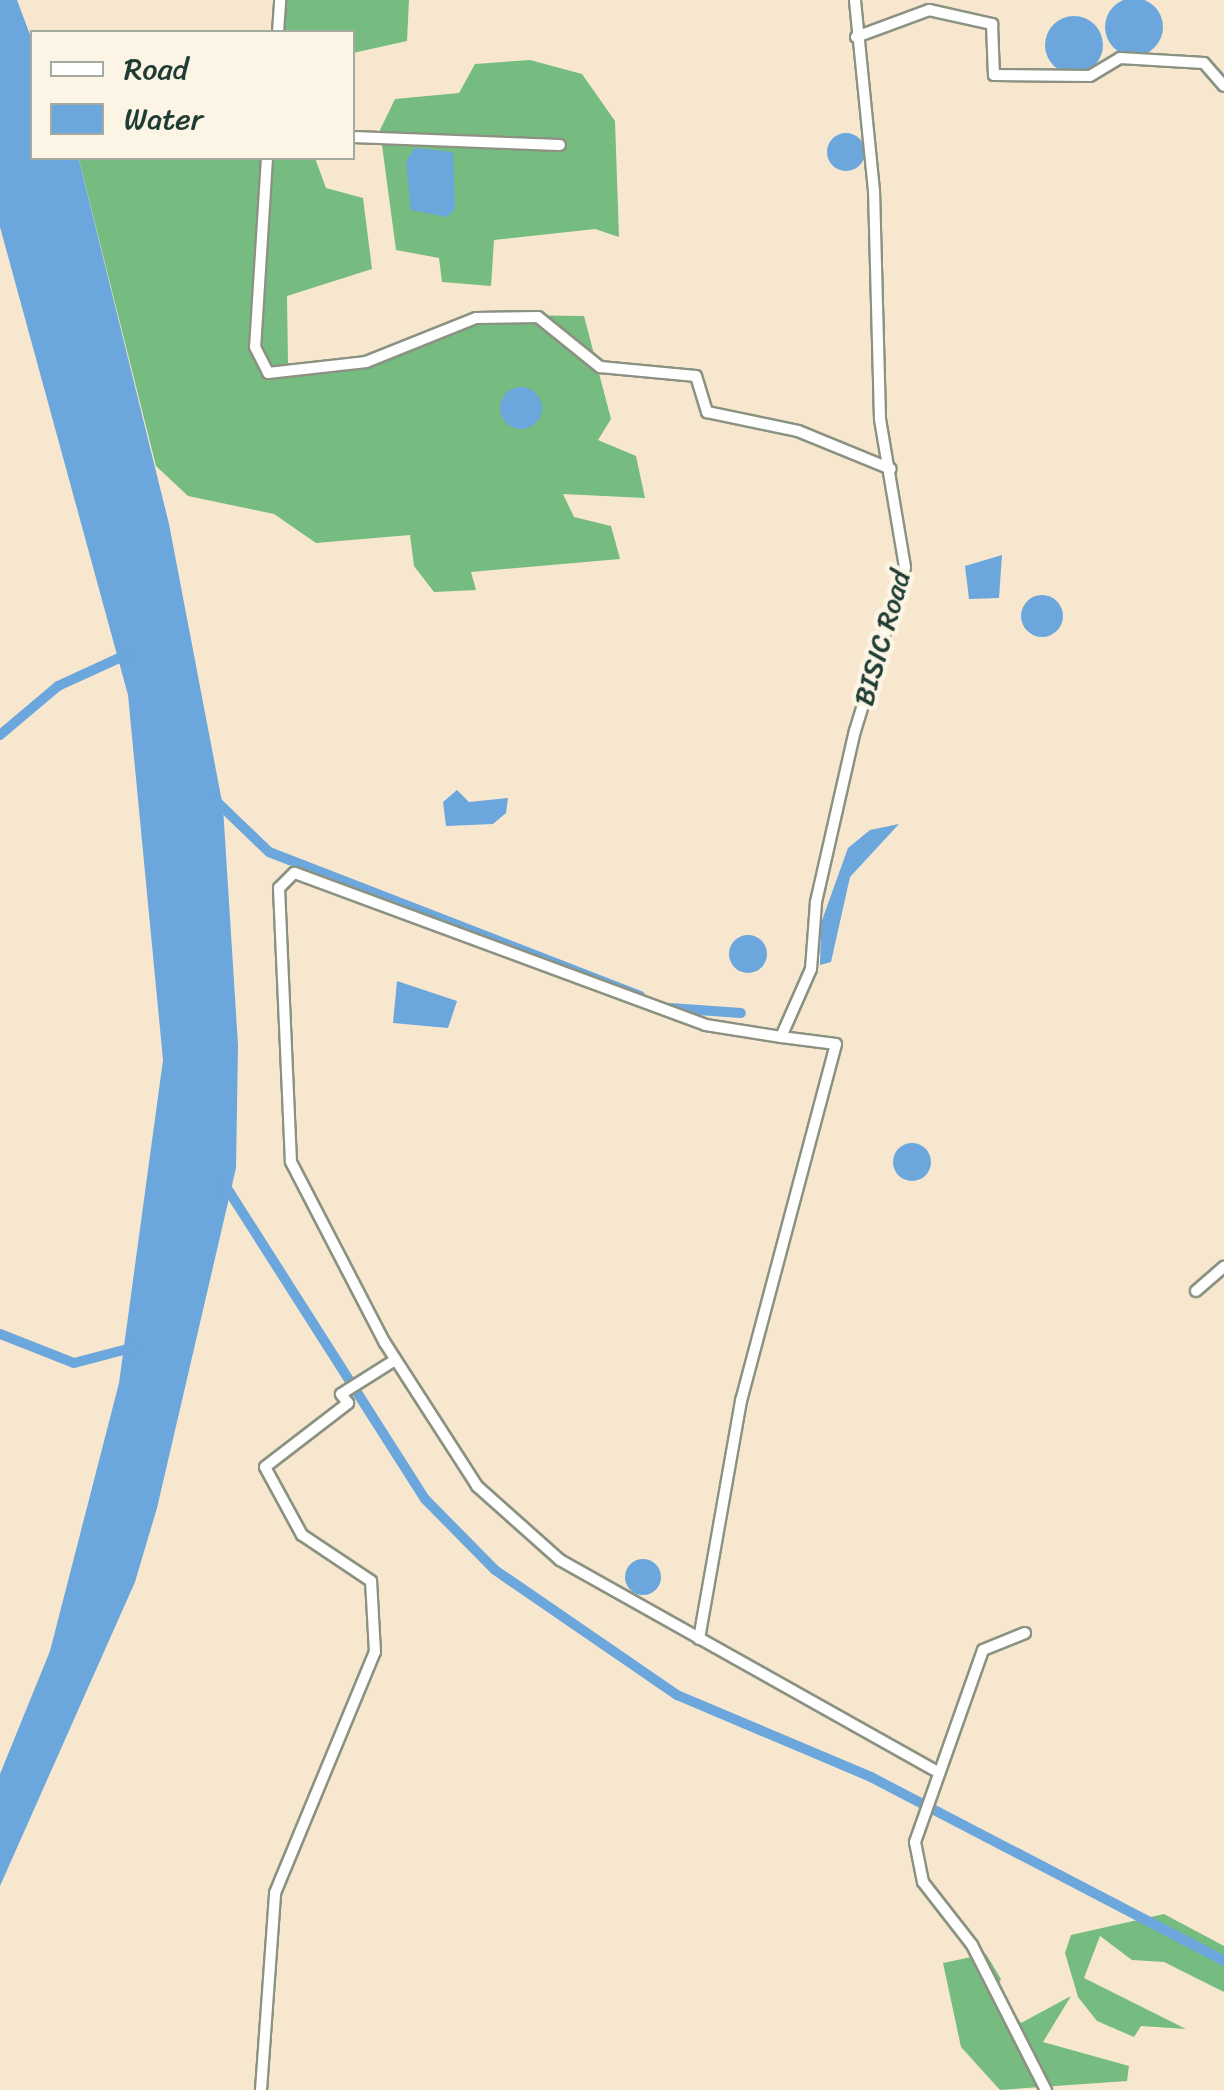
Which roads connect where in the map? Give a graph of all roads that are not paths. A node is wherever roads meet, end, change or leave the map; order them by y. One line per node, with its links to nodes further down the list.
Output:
1 (280, 0): 3 (street)
2 (854, 0): 4 (street, BISIC Road)
3 (278, 30)
4 (856, 37): 5 (street); 10 (street, BISIC Road)
5 (1224, 87): 6 (street)
6 (1224, 99)
7 (355, 137): 8 (street)
8 (560, 145)
9 (267, 160): 10 (street)
10 (891, 469): 11 (street, BISIC Road)
11 (781, 1037): 14 (street); 16 (street)
12 (1224, 1267): 13 (street)
13 (1196, 1291)
14 (395, 1360): 16 (street); 18 (street)
15 (1025, 1632): 17 (street)
16 (698, 1639): 17 (street)
17 (934, 1770): 19 (street)
18 (262, 2090)
19 (1046, 2090)

